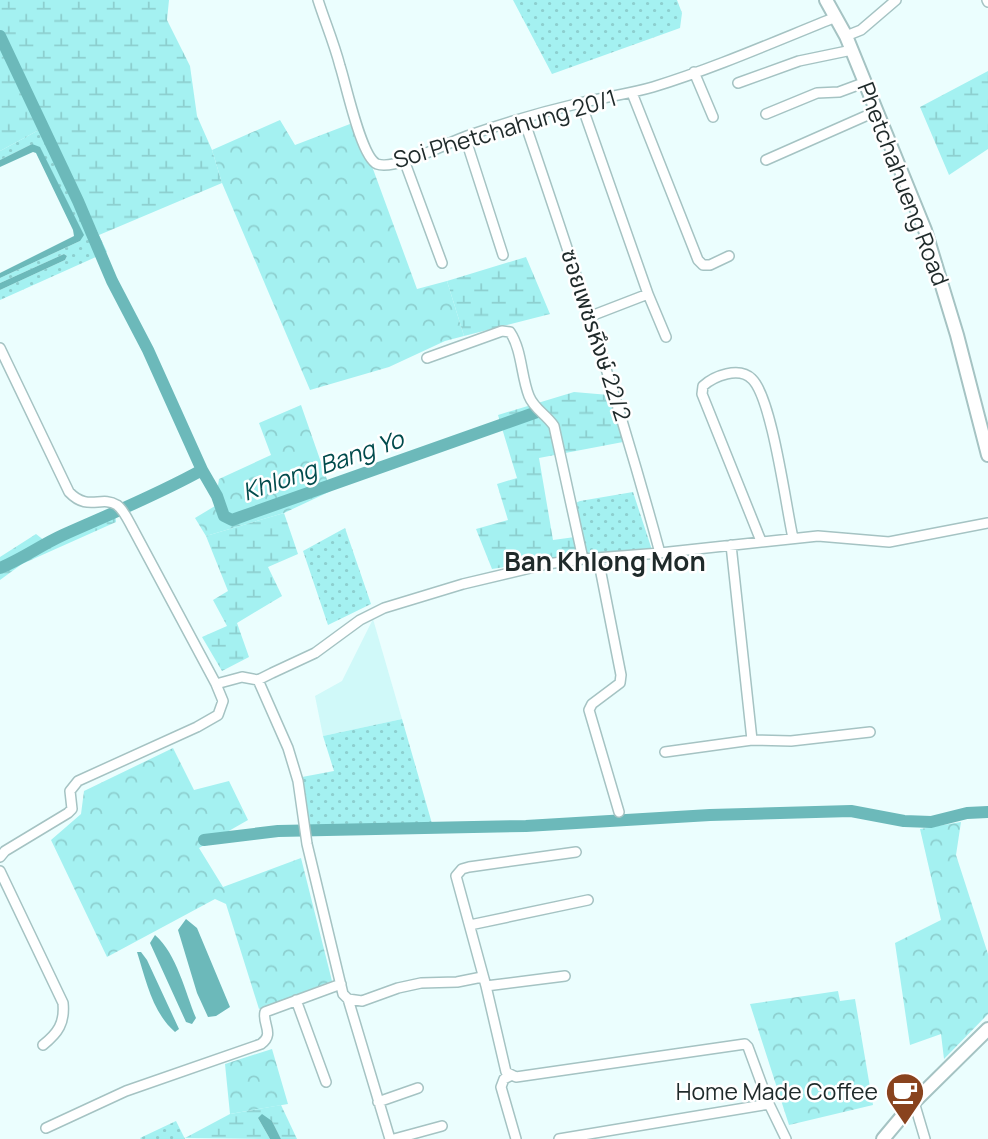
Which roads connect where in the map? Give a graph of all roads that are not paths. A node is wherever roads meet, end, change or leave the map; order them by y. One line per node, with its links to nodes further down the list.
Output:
1 (318, 0): 17 (street, Soi Phetchahung 20/1)
2 (826, 0): 4 (main road, Phetchahueng Road)
3 (896, 0): 5 (street)
4 (836, 17): 5 (main road, Phetchahueng Road); 7 (street, Soi Phetchahung 20/1)
5 (846, 36): 6 (main road, Phetchahueng Road)
6 (852, 50): 8 (main road, Phetchahueng Road); 9 (street)
7 (694, 72): 10 (street, Soi Phetchahung 20/1); 14 (street)
8 (866, 82): 12 (main road, Phetchahueng Road); 13 (street)
9 (738, 83)
10 (632, 93): 11 (street, Soi Phetchahung 20/1); 20 (street)
11 (581, 103): 15 (street, Soi Phetchahung 20/1); 22 (street)
12 (877, 111): 18 (street); 27 (main road, Phetchahueng Road)
13 (766, 114)
14 (713, 117)
15 (524, 120): 16 (street, Soi Phetchahung 20/1); 23 (street, ซอยเพชรหึงษ์ 22/2)
16 (465, 136): 17 (street, Soi Phetchahung 20/1); 19 (street)
17 (404, 160): 21 (street)
18 (766, 160)
19 (503, 255)
20 (729, 256)
21 (442, 263)
22 (648, 294): 23 (street); 24 (street)
23 (591, 316): 32 (street, ซอยเพชรหึงษ์ 22/2)
24 (666, 337)
25 (0, 348): 36 (street)
26 (427, 358): 34 (street)
27 (988, 455)
28 (988, 523): 29 (street)
29 (793, 538): 30 (street); 30 (street)
30 (761, 541): 31 (street)
31 (731, 545): 32 (street); 38 (street)
32 (660, 553): 33 (street)
33 (598, 558): 34 (street); 40 (street)
34 (583, 559): 35 (street)
35 (258, 680): 36 (street); 48 (street)
36 (216, 684): 42 (street)
37 (870, 732): 38 (street)
38 (752, 740): 39 (street)
39 (665, 752)
40 (619, 812)
41 (576, 852): 45 (street)
42 (0, 857)
43 (0, 871): 52 (street)
44 (587, 900): 45 (street)
45 (470, 925): 47 (street)
46 (565, 976): 47 (street)
47 (484, 982): 49 (street); 53 (street)
48 (341, 984): 49 (street); 50 (street)
49 (348, 999): 56 (street)
50 (296, 1000): 54 (street); 60 (street)
51 (988, 1028): 57 (main road)
52 (43, 1045)
53 (510, 1076): 58 (street); 62 (street)
54 (326, 1082)
55 (418, 1088): 56 (street)
56 (378, 1102): 61 (street)
57 (914, 1102): 65 (main road); 66 (street)
58 (769, 1104): 63 (street); 64 (street)
59 (442, 1126): 61 (street)
60 (46, 1128)
61 (392, 1139)
62 (516, 1139)
63 (559, 1139)
64 (786, 1139)
65 (883, 1139)
66 (925, 1139)

